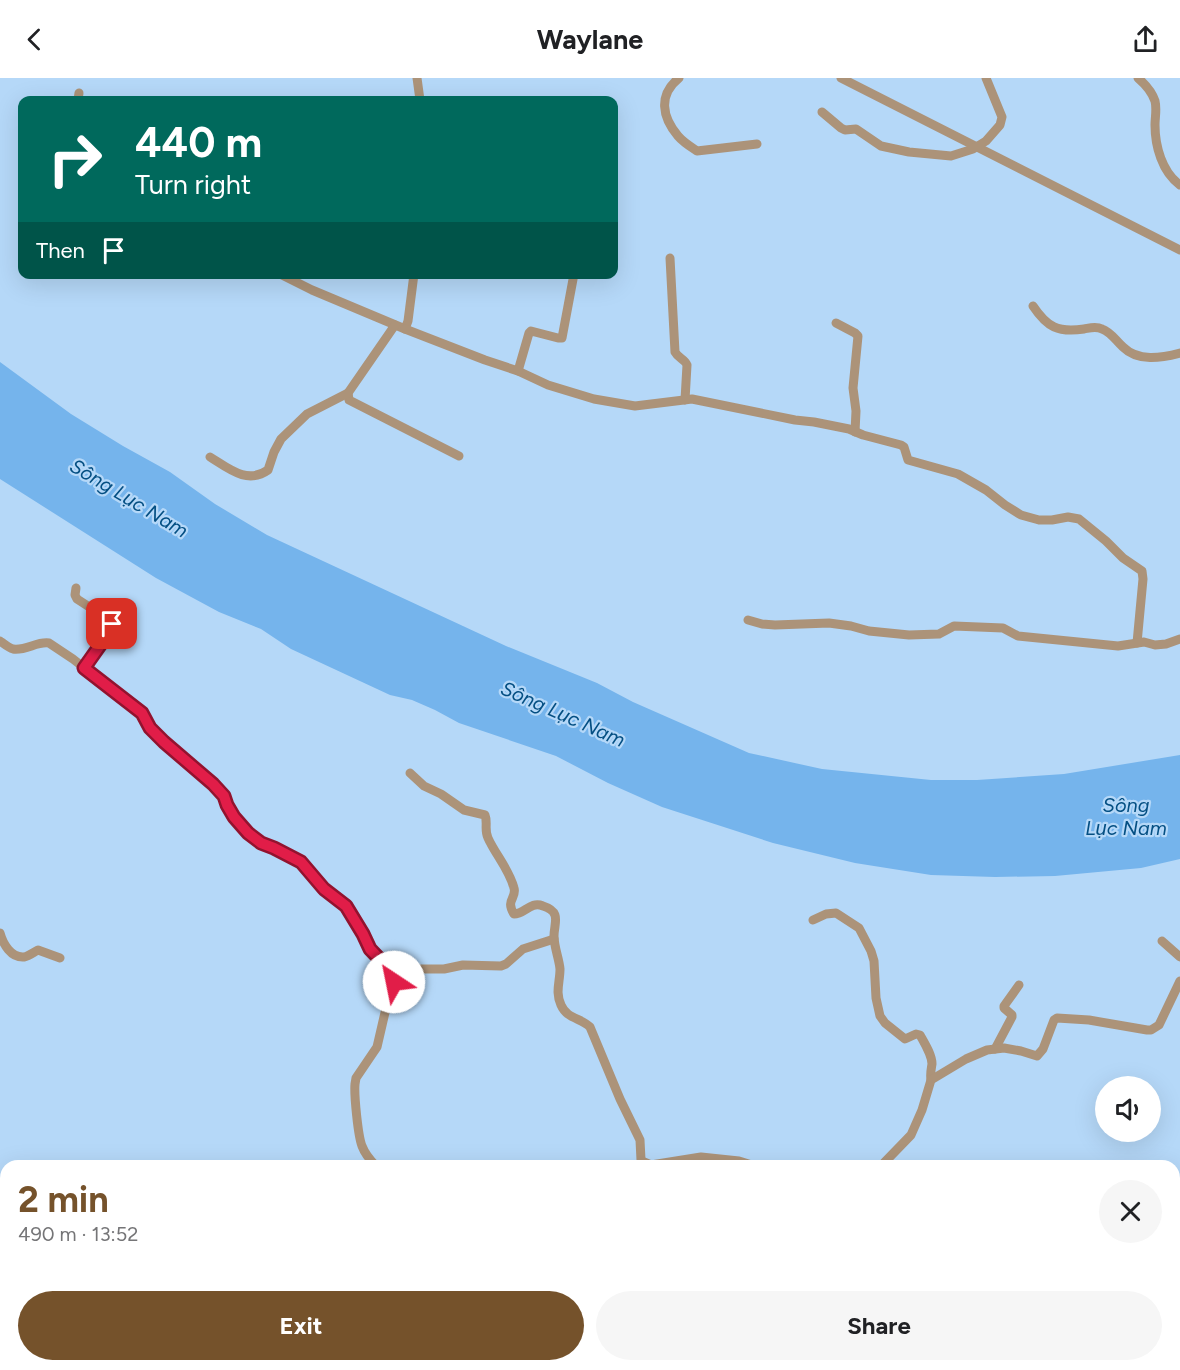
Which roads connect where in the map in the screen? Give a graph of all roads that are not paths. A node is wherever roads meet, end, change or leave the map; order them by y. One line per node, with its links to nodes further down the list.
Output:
1 (417, 78): 6 (street)
2 (679, 78): 8 (street)
3 (841, 78): 9 (street)
4 (986, 78): 9 (street)
5 (1138, 78): 10 (street)
6 (419, 96)
7 (822, 112): 9 (street)
8 (757, 144)
9 (976, 147): 11 (street)
10 (1180, 185)
11 (1180, 250)
12 (670, 258): 23 (street)
13 (290, 279): 18 (street)
14 (413, 279): 19 (street)
15 (573, 279): 21 (street)
16 (1033, 306): 20 (street)
17 (836, 322): 24 (street)
18 (394, 325): 19 (street); 22 (street)
19 (405, 329): 21 (street)
20 (1180, 353)
21 (518, 371): 23 (street)
22 (348, 393): 25 (street); 26 (street)
23 (685, 400): 24 (street)
24 (855, 432): 31 (street)
25 (459, 456)
26 (210, 457)
27 (76, 588): 32 (street)
28 (748, 620): 31 (street)
29 (1180, 639): 31 (street)
30 (0, 641): 32 (street)
31 (1137, 643)
32 (84, 668): 40 (street)
33 (410, 773): 36 (street)
34 (813, 920): 44 (street)
35 (0, 933): 39 (street)
36 (555, 939): 40 (street); 46 (street)
37 (1162, 940): 38 (street)
38 (1180, 957)
39 (60, 958)
40 (393, 978): 45 (street)
41 (1180, 981): 43 (street)
42 (1019, 985): 43 (street)
43 (995, 1048): 44 (street)
44 (931, 1080): 49 (street)
45 (371, 1160)
46 (643, 1160)
47 (682, 1160): 48 (street)
48 (730, 1160)
49 (887, 1160)

